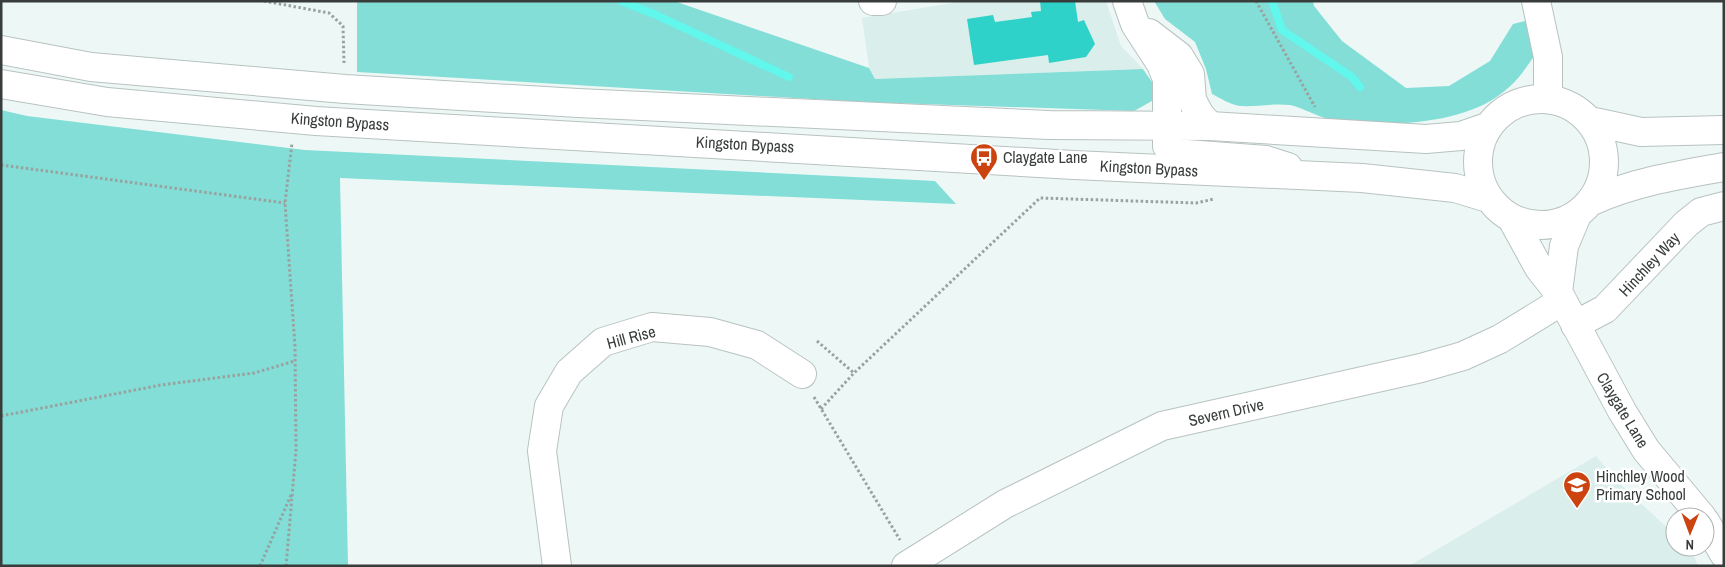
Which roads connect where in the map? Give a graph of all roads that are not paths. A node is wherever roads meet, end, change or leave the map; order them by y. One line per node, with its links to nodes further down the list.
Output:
1 (873, 1): 2 (main road)
2 (882, 1)
3 (1536, 1): 7 (main road)
4 (1131, 13): 9 (main road); 10 (main road)
5 (1, 50): 9 (main road, Kingston Bypass)
6 (1, 84): 14 (main road, Kingston Bypass)
7 (1548, 98): 8 (main road); 11 (main road)
8 (1590, 121): 12 (main road); 17 (main road)
9 (1166, 126): 10 (main road, Kingston Bypass); 14 (main road)
10 (1210, 126): 11 (main road, Kingston Bypass)
11 (1488, 127): 15 (main road)
12 (1724, 130)
13 (1724, 167): 17 (main road)
14 (1321, 176): 15 (main road, Kingston Bypass)
15 (1488, 198): 18 (main road)
16 (1724, 206): 20 (main road, Hinchley Way)
17 (1584, 208): 18 (main road); 19 (main road)
18 (1512, 219): 19 (main road, Claygate Lane)
19 (1560, 297): 20 (main road, Claygate Lane); 25 (main road, Severn Drive)
20 (1575, 325): 22 (main road, Claygate Lane)
21 (802, 374): 26 (main road, Hill Rise)
22 (1694, 507)
23 (1715, 538): 24 (main road)
24 (1724, 554)
25 (909, 563)
26 (557, 566)

